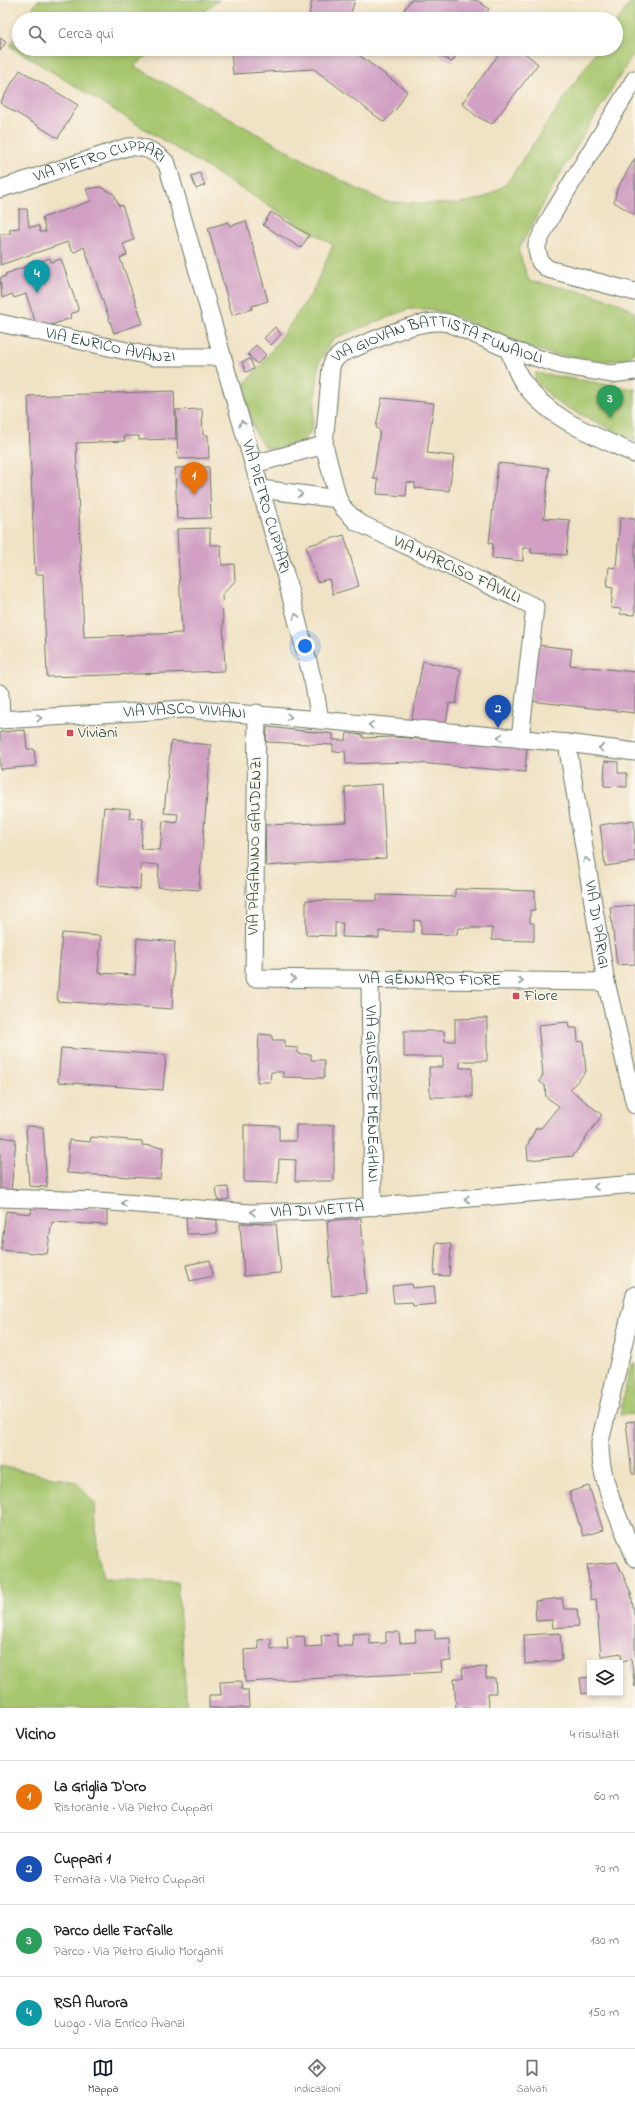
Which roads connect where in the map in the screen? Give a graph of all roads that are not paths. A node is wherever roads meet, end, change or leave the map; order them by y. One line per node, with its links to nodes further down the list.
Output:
1 (635, 79): 3 (street)
2 (0, 189): 6 (street, VIA PIETRO CUPPARI)
3 (635, 292)
4 (0, 323): 6 (street, VIA ENRICO AVANZI)
5 (508, 349): 7 (street, VIA GIOVAN BATTISTA FUNAIOLI); 8 (street, VIA GIOVAN BATTISTA FUNAIOLI); 9 (street)
6 (222, 357): 10 (street, VIA PIETRO CUPPARI, one-way to 6)
7 (635, 371)
8 (324, 445): 10 (street); 12 (street, VIA GIOVAN BATTISTA FUNAIOLI)
9 (635, 454)
10 (254, 464): 11 (street, VIA PIETRO CUPPARI)
11 (261, 489): 12 (street, one-way to 12); 16 (street, VIA PIETRO CUPPARI, one-way to 11)
12 (338, 499): 17 (street, VIA NARCISO FAVILLI)
13 (0, 693): 15 (street)
14 (257, 713): 15 (street, VIA VASCO VIVIANI, one-way to 14); 16 (street, VIA VASCO VIVIANI, one-way to 16); 20 (street, VIA PAGANINO GAUDENZI)
15 (0, 720)
16 (320, 720): 17 (street, one-way to 16)
17 (520, 738): 18 (street)
18 (567, 743): 19 (street, one-way to 18); 22 (street, VIA DI PARIGI, one-way to 18)
19 (635, 752)
20 (254, 978): 21 (street, VIA GENNARO FIORE, one-way to 21)
21 (370, 980): 22 (street, VIA GENNARO FIORE, one-way to 22); 26 (street, VIA GIUSEPPE MENEGHINI)
22 (606, 982): 23 (street, VIA DI PARIGI)
23 (635, 1105)
24 (635, 1184): 26 (street, VIA DI VIETTA, one-way to 26)
25 (0, 1198): 26 (street, VIA DI VIETTA, one-way to 25)
26 (373, 1207)
27 (635, 1295): 28 (street)
28 (635, 1558)

